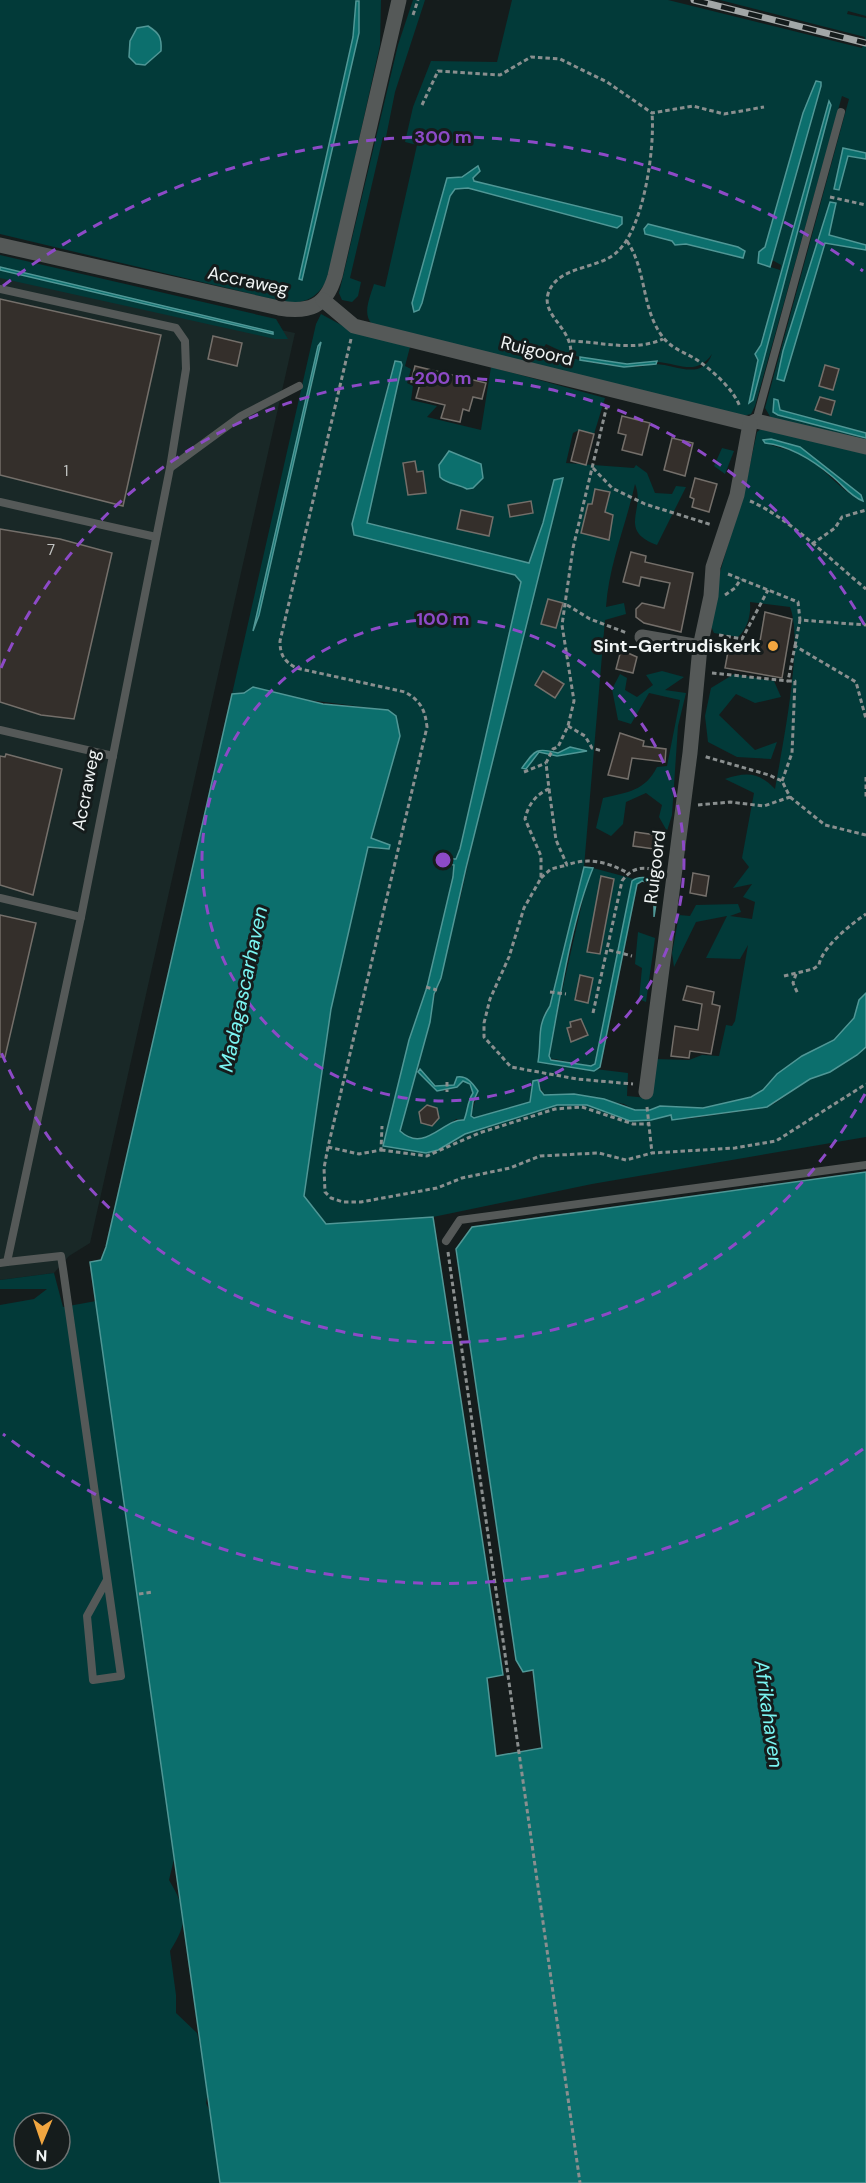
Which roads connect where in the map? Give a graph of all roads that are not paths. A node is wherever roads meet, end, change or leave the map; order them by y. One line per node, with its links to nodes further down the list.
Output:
1 (399, 0): 5 (street)
2 (841, 112): 7 (lane)
3 (0, 245): 5 (street, Accraweg)
4 (0, 289): 9 (lane, Accraweg)
5 (323, 300): 7 (street, Ruigoord)
6 (299, 386): 9 (lane)
7 (750, 422): 8 (street, Ruigoord); 13 (street, Ruigoord)
8 (866, 447)
9 (170, 468): 11 (lane, Accraweg)
10 (0, 502): 11 (lane)
11 (156, 537): 15 (lane, Accraweg)
12 (642, 637): 13 (street)
13 (701, 640): 18 (street, Ruigoord)
14 (0, 730): 15 (lane)
15 (113, 756): 17 (lane, Accraweg)
16 (0, 898): 17 (lane)
17 (81, 917): 21 (lane, Accraweg)
18 (646, 1093)
19 (866, 1165): 20 (lane)
20 (446, 1241)
21 (4, 1263): 22 (lane)
22 (107, 1580): 22 (lane)

